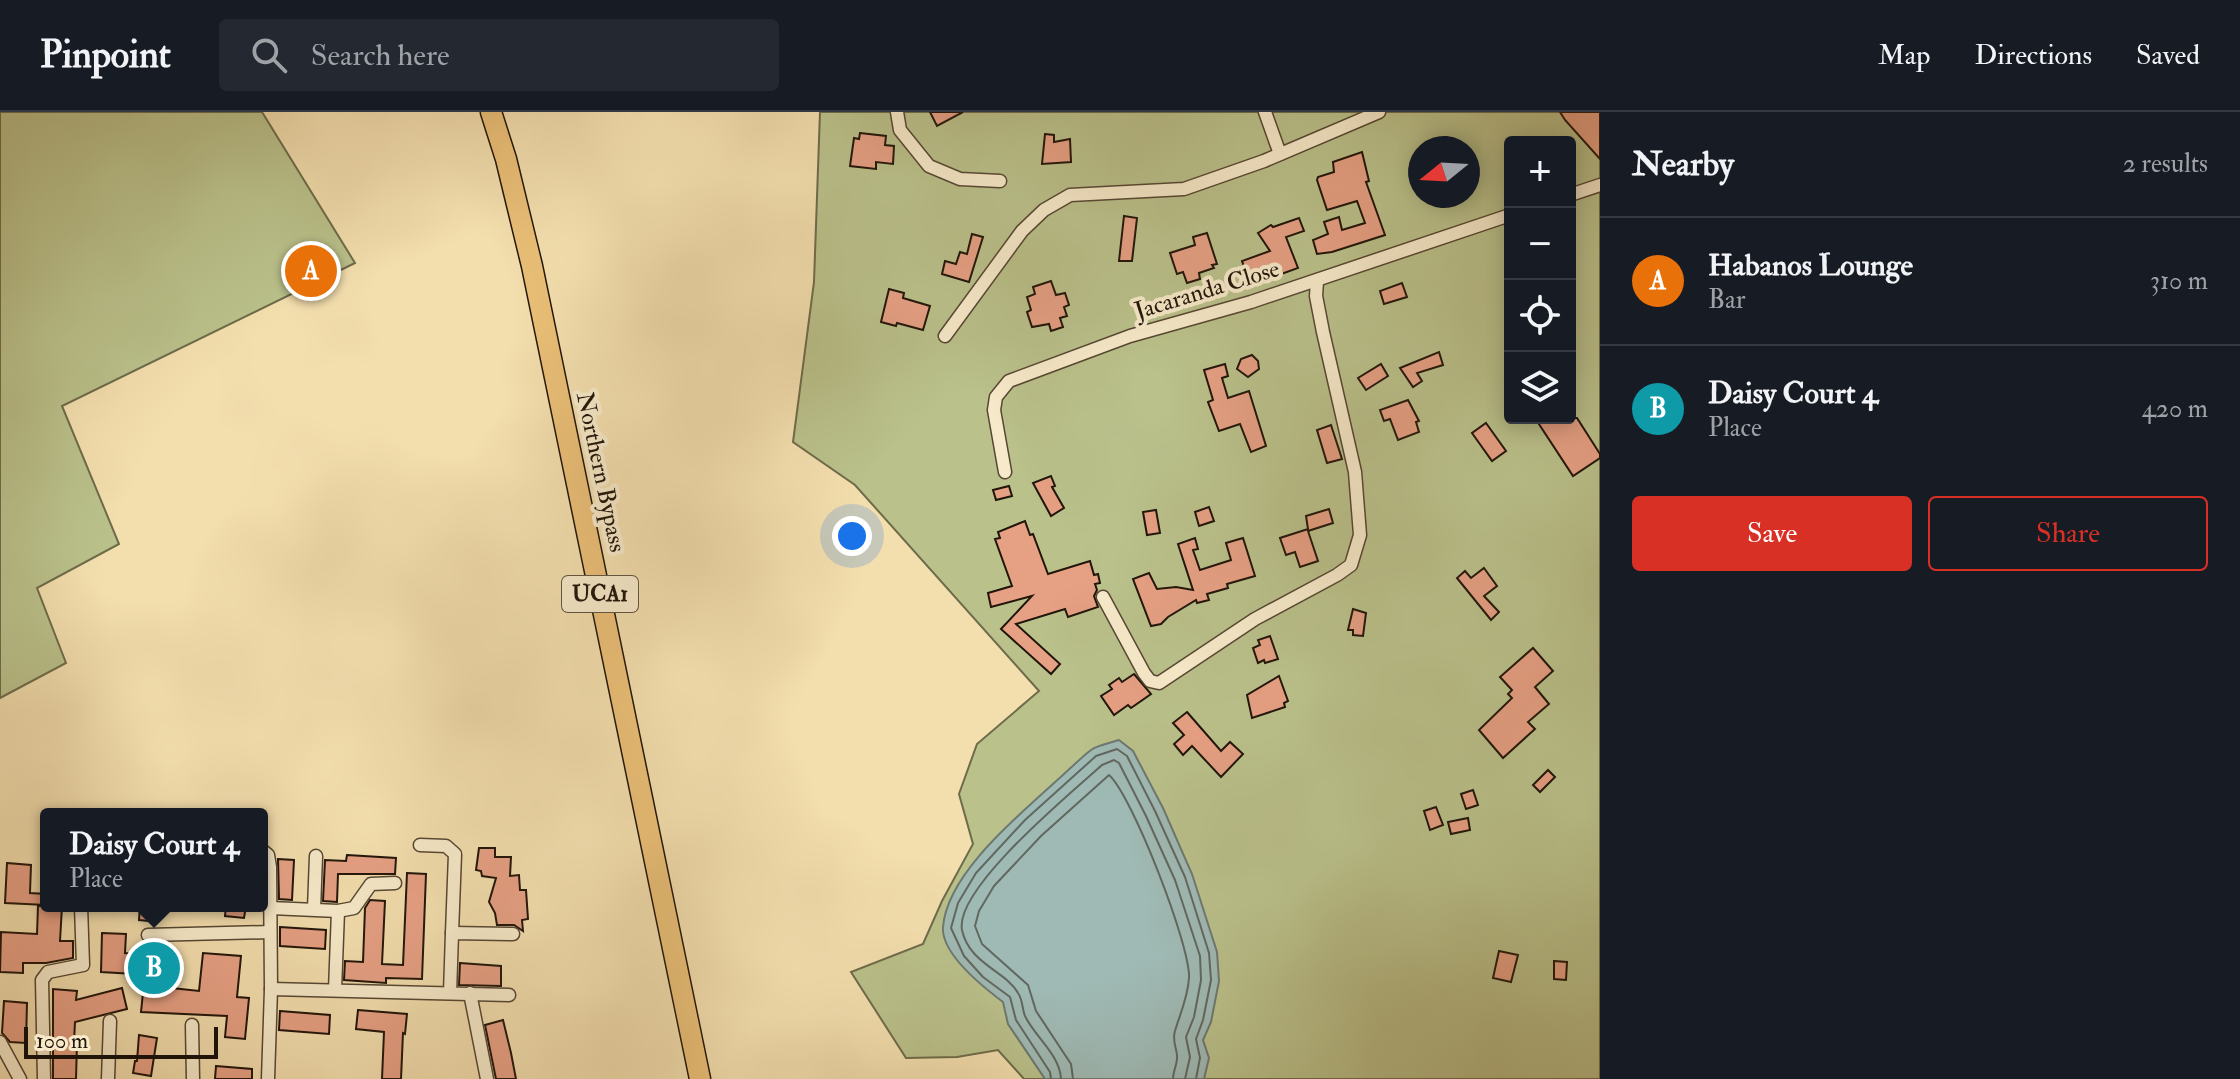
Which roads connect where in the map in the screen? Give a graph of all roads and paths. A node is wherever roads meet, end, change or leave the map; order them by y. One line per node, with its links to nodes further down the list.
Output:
1 (491, 112): 40 (main road, Northern Bypass / UCA1)
2 (897, 112): 6 (street)
3 (1265, 112): 5 (street)
4 (1379, 112): 5 (street)
5 (1280, 154): 11 (street)
6 (1000, 181)
7 (1600, 185): 8 (street)
8 (1576, 193)
9 (1504, 217): 10 (street, Jacaranda Close)
10 (1317, 281): 12 (street, Jacaranda Close); 13 (street)
11 (945, 336)
12 (1005, 472)
13 (1103, 597)
14 (420, 845): 23 (street)
15 (268, 856): 18 (street)
16 (316, 856): 19 (street)
17 (395, 883): 20 (street)
18 (270, 908): 19 (street); 22 (street)
19 (314, 909): 20 (street)
20 (338, 911): 27 (street)
21 (81, 912): 35 (street)
22 (270, 932): 25 (street); 26 (street)
23 (452, 933): 24 (street); 28 (street)
24 (513, 934)
25 (148, 935)
26 (271, 989): 27 (street); 38 (street)
27 (335, 990): 28 (street)
28 (450, 993): 29 (street)
29 (470, 993): 30 (street); 39 (street)
30 (509, 995)
31 (110, 1021): 36 (street)
32 (192, 1025): 37 (street)
33 (0, 1042): 34 (street)
34 (20, 1079)
35 (44, 1079)
36 (108, 1079)
37 (193, 1079)
38 (268, 1079)
39 (487, 1079)
40 (700, 1079)

